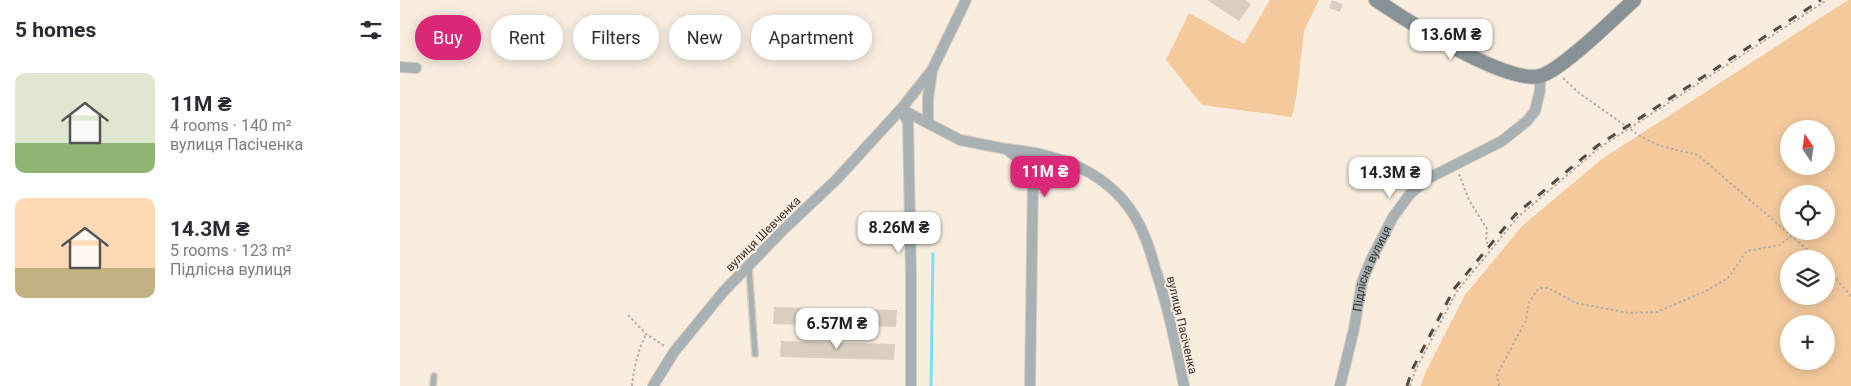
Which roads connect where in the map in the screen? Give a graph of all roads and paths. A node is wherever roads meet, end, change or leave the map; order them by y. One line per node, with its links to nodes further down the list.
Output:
1 (966, 0): 7 (street)
2 (1376, 0): 9 (main road)
3 (1634, 0): 8 (main road)
4 (1827, 0): 12 (path)
5 (400, 67): 6 (street)
6 (416, 68)
7 (932, 70): 10 (street, вулиця Шевченка); 11 (street)
8 (1554, 70): 9 (main road); 12 (path)
9 (1540, 76): 14 (street, Підлісна вулиця)
10 (901, 109): 11 (street, вулиця Пасіченка); 20 (street, вулиця Шевченка); 31 (street)
11 (928, 123): 13 (street, вулиця Пасіченка)
12 (1629, 129): 15 (path); 19 (path)
13 (1006, 149): 32 (street, вулиця Пасіченка); 33 (street, вулиця Пасіченка)
14 (1455, 164): 19 (path); 34 (street, Підлісна вулиця)
15 (1780, 226)
16 (1787, 240): 36 (path)
17 (1797, 240): 18 (path)
18 (1808, 250)
19 (1490, 251): 35 (path)
20 (749, 267): 25 (street, вулиця Шевченка); 26 (lane)
21 (1835, 278): 22 (path)
22 (1851, 296)
23 (628, 315): 24 (path)
24 (646, 334): 25 (path); 29 (path)
25 (674, 352): 30 (street, вулиця Шевченка)
26 (755, 354)
27 (434, 376): 28 (lane)
28 (433, 386)
29 (632, 386)
30 (653, 386)
31 (911, 386)
32 (1030, 386)
33 (1184, 386)
34 (1340, 386)
35 (1410, 386)
36 (1499, 386)

